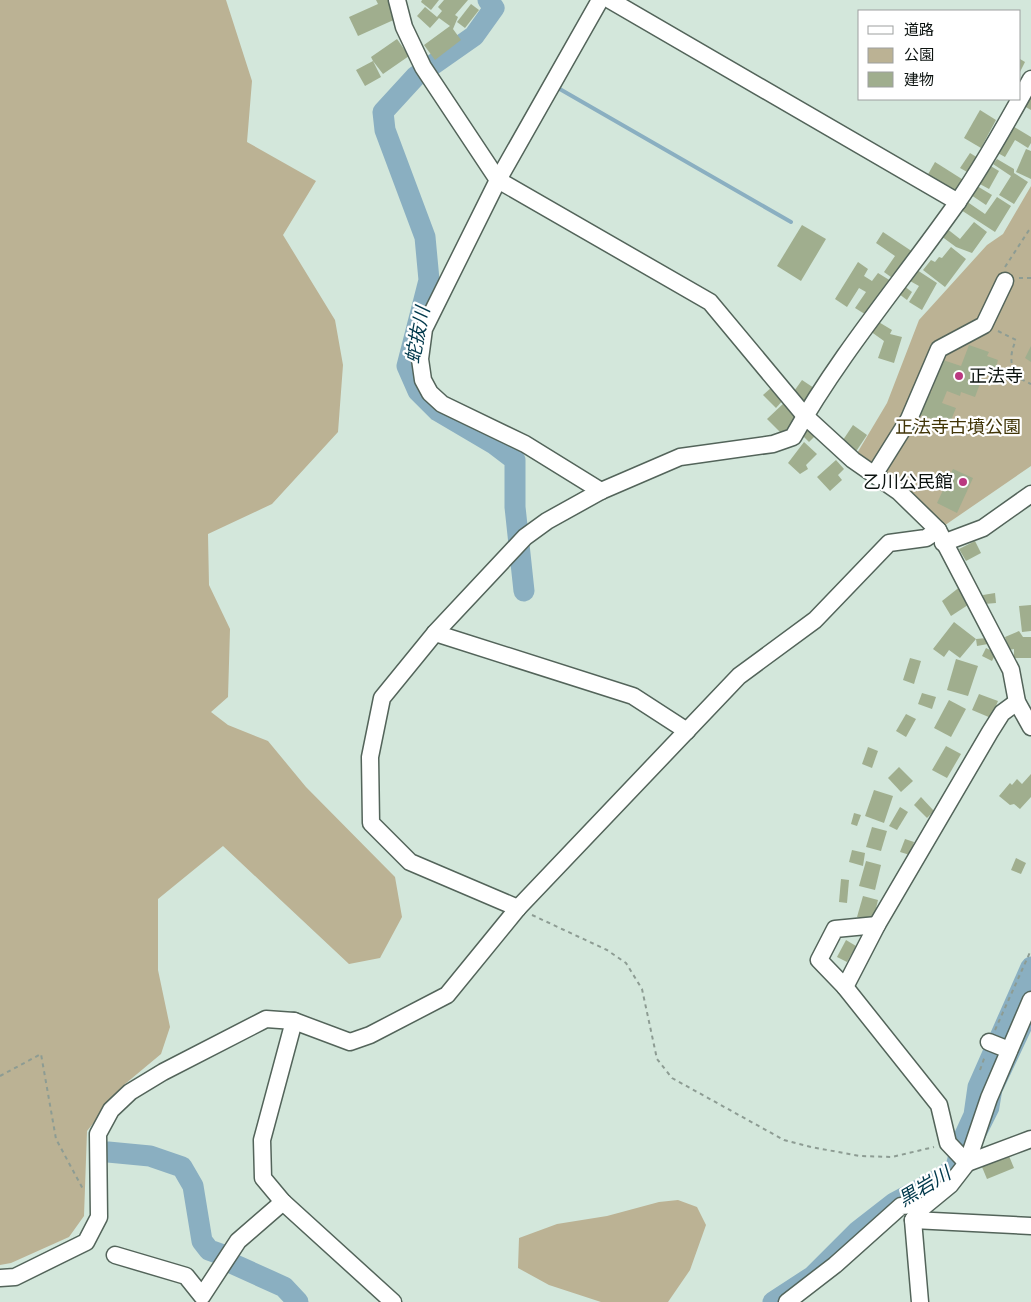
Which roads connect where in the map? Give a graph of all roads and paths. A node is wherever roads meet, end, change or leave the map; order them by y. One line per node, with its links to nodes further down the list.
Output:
1 (397, 0): 7 (street)
2 (600, 0): 7 (street)
3 (610, 0): 8 (street)
4 (1031, 79): 5 (street)
5 (1021, 96)
6 (1019, 100): 8 (street)
7 (498, 180): 13 (street); 15 (street)
8 (958, 202): 13 (street)
9 (1031, 227): 10 (path)
10 (1005, 281): 11 (street)
11 (984, 325): 12 (path); 14 (street)
12 (1031, 384)
13 (804, 416): 14 (street); 15 (street)
14 (874, 475): 17 (street)
15 (601, 492): 18 (street)
16 (1031, 494): 17 (street)
17 (940, 536): 19 (street); 21 (street)
18 (435, 633): 21 (street); 22 (street)
19 (1017, 702): 20 (street); 23 (street)
20 (1031, 727)
21 (687, 731): 22 (street)
22 (518, 908): 27 (street); 33 (path)
23 (877, 925): 25 (street); 25 (street)
24 (1031, 950): 28 (path)
25 (844, 987): 33 (street)
26 (1031, 1000): 29 (street)
27 (294, 1021): 36 (street); 40 (street)
28 (990, 1042): 29 (street); 30 (path)
29 (1009, 1050): 34 (street)
30 (980, 1070)
31 (0, 1076): 35 (path)
32 (1031, 1139): 34 (street)
33 (948, 1144): 34 (street)
34 (966, 1163): 37 (street)
35 (84, 1191)
36 (283, 1202): 39 (street); 41 (street)
37 (917, 1214): 38 (street); 42 (street); 43 (street)
38 (1031, 1226)
39 (115, 1255)
40 (0, 1278)
41 (392, 1302)
42 (787, 1302)
43 (920, 1302)

